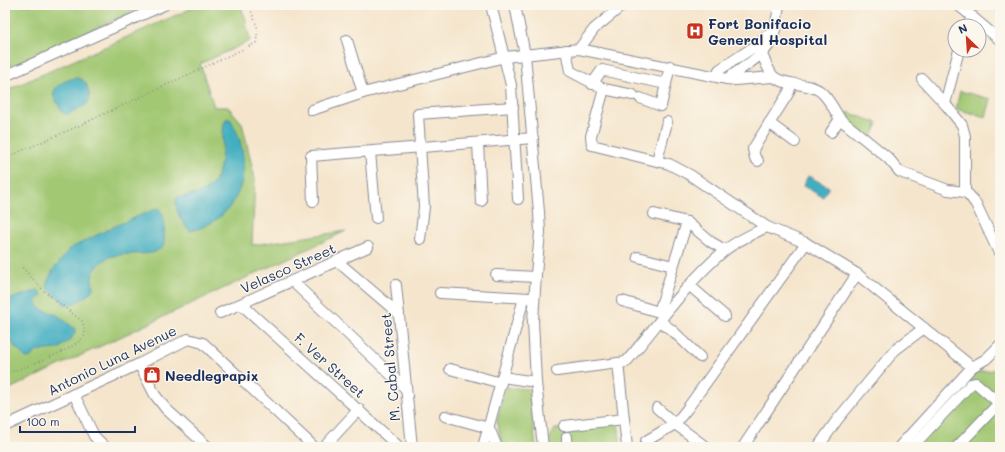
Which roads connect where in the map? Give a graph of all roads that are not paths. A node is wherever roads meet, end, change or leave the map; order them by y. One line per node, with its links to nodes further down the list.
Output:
1 (164, 5): 18 (street)
2 (491, 5): 15 (street)
3 (515, 5): 14 (street)
4 (623, 5): 11 (street)
5 (779, 5): 8 (street)
6 (958, 5): 7 (street)
7 (972, 16): 9 (street)
8 (774, 29): 13 (street); 19 (street)
9 (998, 34)
10 (347, 40): 27 (street)
11 (579, 49): 12 (street); 17 (street)
12 (566, 50): 14 (street); 23 (street)
13 (761, 54): 20 (street); 21 (street)
14 (525, 56): 15 (street); 35 (street)
15 (505, 58): 27 (street); 29 (street)
16 (957, 58): 28 (street)
17 (670, 66): 19 (street); 24 (street)
18 (5, 76)
19 (717, 76): 21 (street)
20 (773, 77): 21 (street); 25 (street)
21 (727, 79)
22 (922, 79): 28 (street)
23 (592, 84): 24 (street); 26 (street)
24 (666, 84): 26 (street)
25 (791, 84): 31 (street); 33 (street)
26 (604, 89): 41 (street)
27 (363, 93): 30 (street)
28 (945, 104): 43 (street)
29 (513, 107): 36 (street); 39 (street)
30 (312, 110)
31 (840, 120): 34 (street); 43 (street)
32 (667, 122): 41 (street)
33 (769, 123): 37 (street); 42 (street)
34 (831, 132)
35 (533, 138): 36 (street); 61 (street)
36 (515, 140): 38 (street); 44 (street)
37 (795, 142)
38 (478, 143): 39 (street); 46 (street)
39 (421, 148): 40 (street); 51 (street)
40 (370, 152): 45 (street); 48 (street)
41 (657, 161): 50 (street)
42 (758, 161)
43 (965, 192): 55 (street)
44 (518, 199)
45 (313, 201)
46 (481, 201)
47 (654, 214): 49 (street)
48 (376, 218)
49 (687, 222): 54 (street); 58 (street)
50 (767, 227): 52 (street); 54 (street)
51 (420, 239)
52 (806, 243): 59 (street); 90 (street)
53 (368, 248): 57 (street, Velasco Street)
54 (725, 250): 64 (street)
55 (1000, 255)
56 (638, 257): 58 (street)
57 (337, 261): 62 (street, Velasco Street); 70 (street)
58 (673, 266): 71 (street)
59 (857, 274): 73 (street); 106 (street)
60 (496, 275): 61 (street)
61 (536, 277): 66 (street)
62 (292, 281): 68 (street, Velasco Street); 83 (street)
63 (396, 285): 70 (street, M. Cabal Street)
64 (690, 286): 71 (street); 72 (street)
65 (440, 293): 66 (street)
66 (529, 298): 81 (street); 82 (street)
67 (622, 301): 71 (street)
68 (241, 304): 69 (street, Velasco Street); 87 (street, F. Ver Street)
69 (220, 313)
70 (399, 314): 83 (street, M. Cabal Street)
71 (661, 316): 75 (street); 76 (street)
72 (725, 316)
73 (924, 328): 78 (street); 107 (street)
74 (1000, 345): 78 (street)
75 (700, 357)
76 (618, 363): 80 (street); 89 (street)
77 (139, 364): 84 (street, Antonio Luna Avenue); 95 (street); 96 (street, Antonio Luna Avenue)
78 (972, 367): 108 (street)
79 (450, 369): 81 (street)
80 (557, 371)
81 (502, 380): 82 (street); 93 (street)
82 (536, 382): 102 (street)
83 (405, 388): 99 (street, M. Cabal Street)
84 (74, 394): 91 (street, Antonio Luna Avenue); 94 (street)
85 (999, 403): 109 (street); 110 (street)
86 (657, 408): 90 (street)
87 (359, 409): 97 (street); 98 (street, F. Ver Street)
88 (445, 416): 93 (street)
89 (624, 419): 92 (street); 103 (street)
90 (675, 424): 104 (street); 105 (street)
91 (5, 426)
92 (564, 426)
93 (489, 428): 100 (street); 101 (street)
94 (105, 447)
95 (208, 447)
96 (314, 447)
97 (324, 447)
98 (399, 447)
99 (412, 447)
100 (483, 447)
101 (497, 447)
102 (543, 447)
103 (627, 447)
104 (647, 447)
105 (706, 447)
106 (743, 447)
107 (818, 447)
108 (899, 447)
109 (912, 447)
110 (957, 447)

